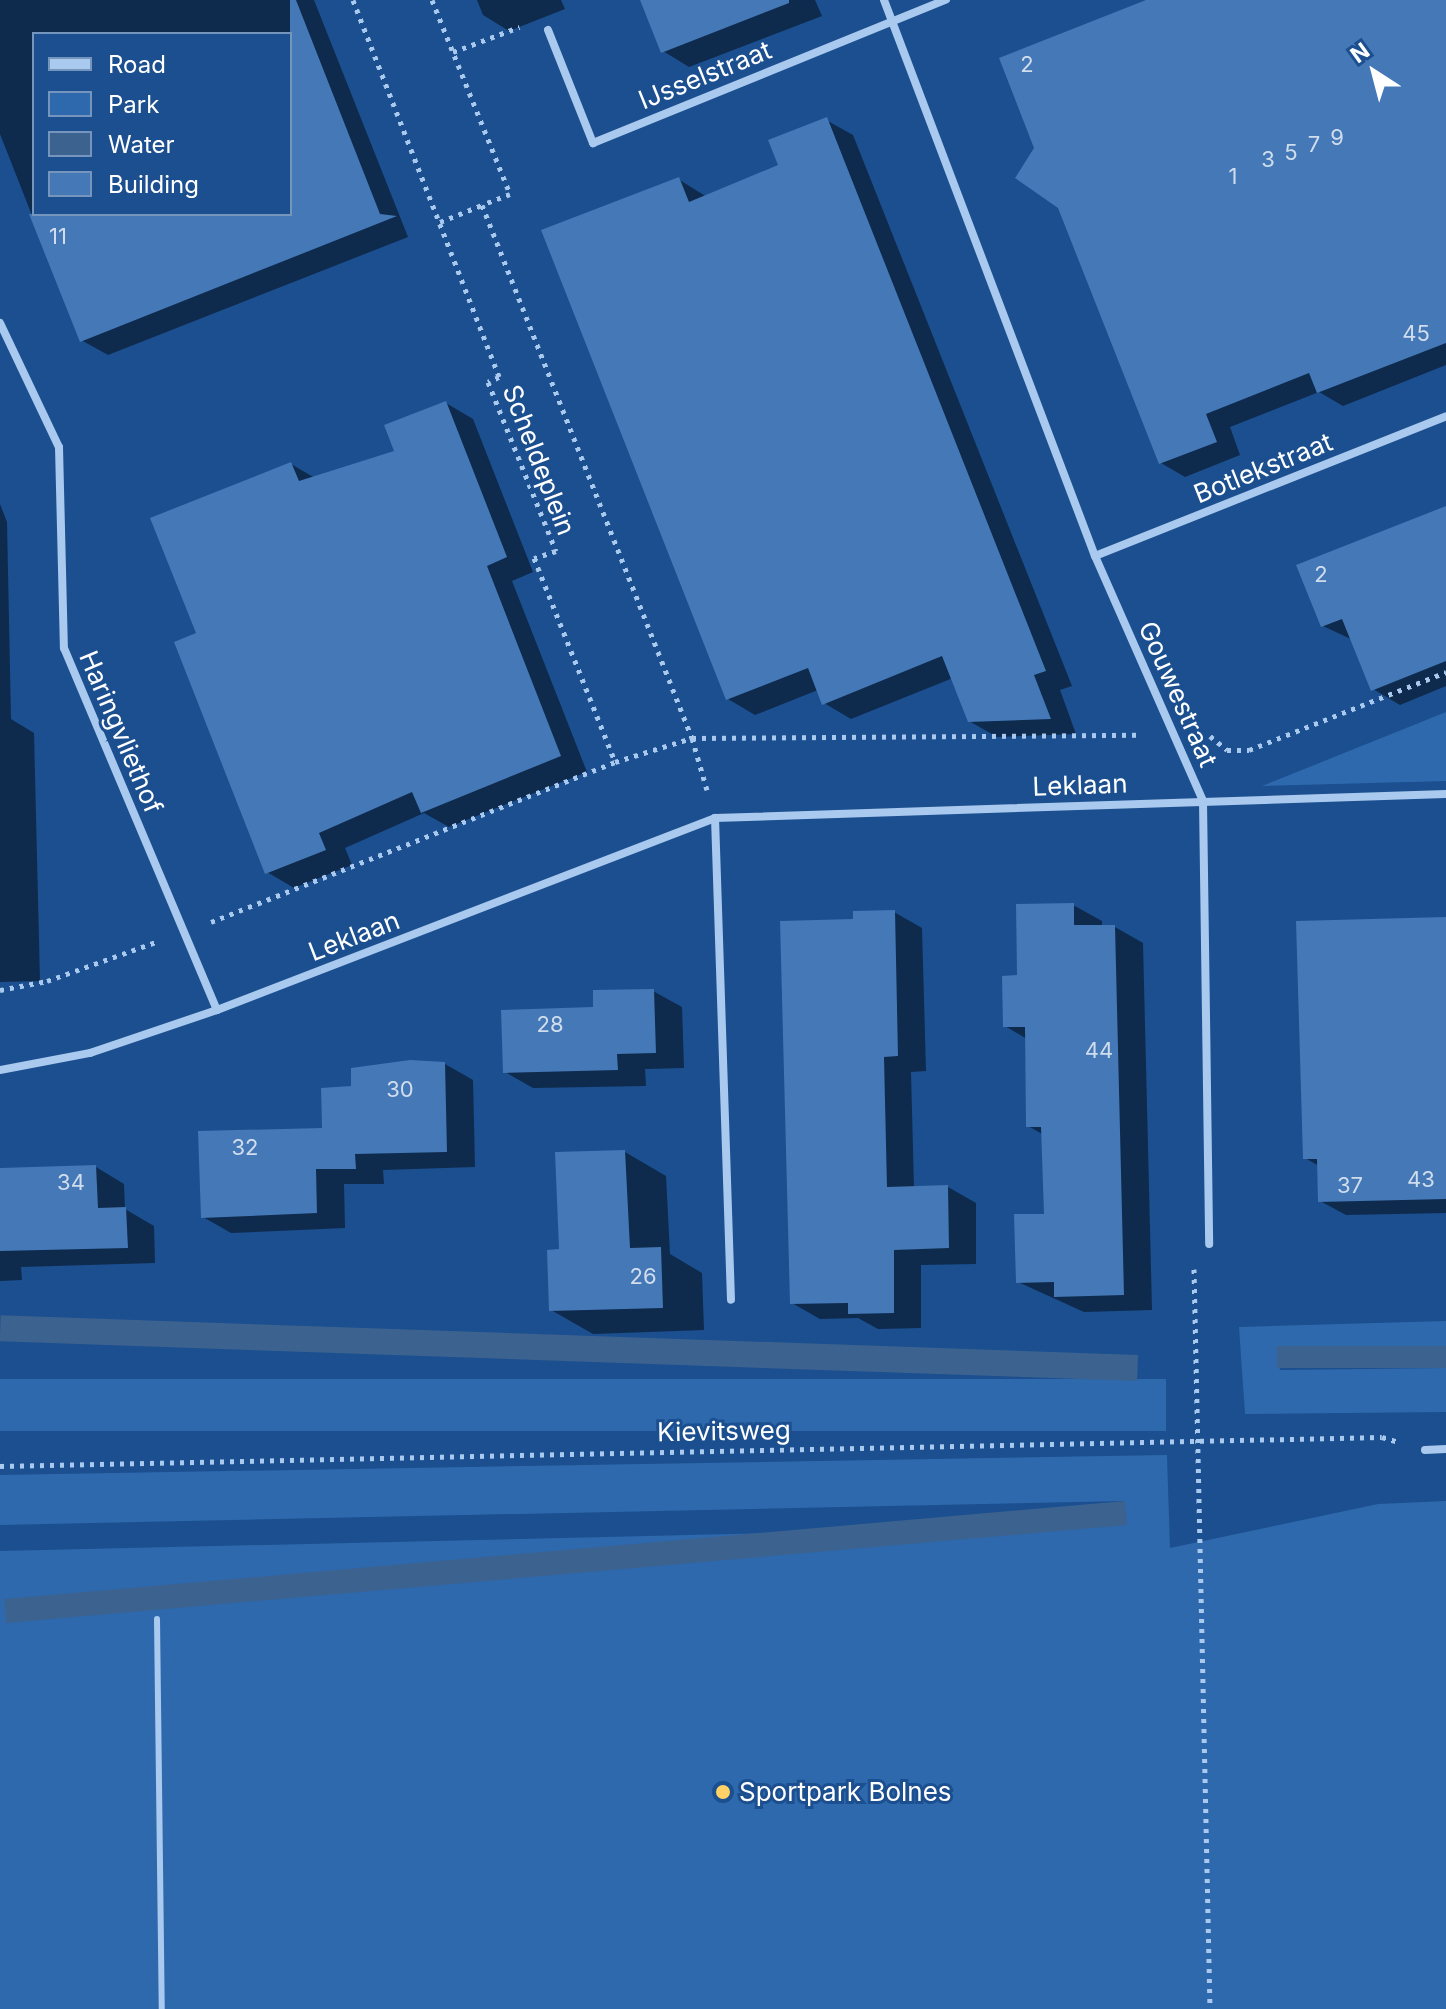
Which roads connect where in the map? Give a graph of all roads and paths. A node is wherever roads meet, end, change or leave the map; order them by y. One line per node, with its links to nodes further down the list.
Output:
1 (353, 0): 9 (path, Scheldeplein)
2 (432, 0): 7 (path)
3 (884, 0): 5 (street, Gouwestraat)
4 (946, 0): 5 (street, IJsselstraat)
5 (892, 20): 6 (street, IJsselstraat); 12 (street, Gouwestraat)
6 (548, 30): 7 (path)
7 (453, 52): 8 (path)
8 (482, 205): 9 (path); 15 (path, Scheldeplein)
9 (440, 222): 16 (path, Scheldeplein)
10 (0, 323): 20 (street, Haringvliethof)
11 (1446, 416): 12 (street, Botlekstraat)
12 (1095, 556): 14 (street, Gouwestraat)
13 (1446, 672): 14 (path)
14 (1174, 735): 15 (path); 18 (street, Gouwestraat)
15 (692, 738): 16 (path); 19 (path, Scheldeplein)
16 (615, 762): 20 (path)
17 (1446, 794): 18 (street, Leklaan)
18 (1203, 801): 19 (street, Leklaan); 24 (street, Gouwestraat)
19 (715, 818): 22 (street, Leklaan); 25 (street)
20 (184, 932): 21 (path); 22 (street, Haringvliethof)
21 (0, 990)
22 (217, 1010): 23 (street, Leklaan)
23 (0, 1070)
24 (1209, 1244): 26 (path)
25 (731, 1300)
26 (1198, 1442): 28 (path, Kievitsweg); 29 (path, Kievitsweg); 32 (path)
27 (1446, 1449): 28 (street)
28 (1425, 1450)
29 (0, 1466)
30 (157, 1619): 31 (lane)
31 (162, 2009)
32 (1210, 2009)

